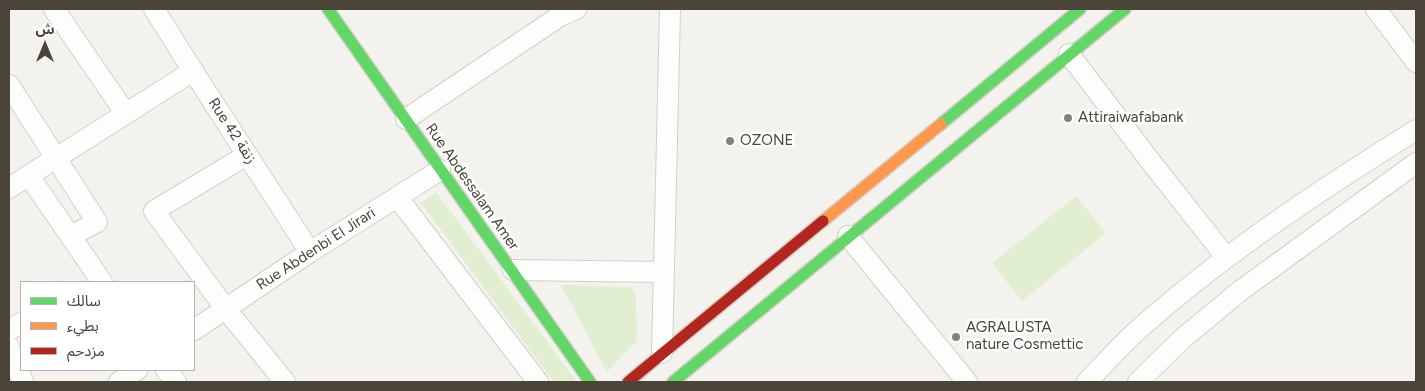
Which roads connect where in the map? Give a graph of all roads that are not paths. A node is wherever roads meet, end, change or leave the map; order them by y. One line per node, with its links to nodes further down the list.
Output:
1 (54, 9): 13 (street)
2 (154, 9): 11 (street, Rue 42 زنقة)
3 (328, 9): 14 (street, Rue Abdessalam Amer)
4 (576, 9): 14 (street)
5 (670, 9): 28 (street)
6 (1080, 9): 35 (street)
7 (1125, 9): 9 (street)
8 (1376, 9): 10 (street)
9 (1069, 54): 24 (street); 26 (street)
10 (1416, 62)
11 (193, 71): 13 (street); 16 (street, Rue 42 زنقة)
12 (9, 85): 17 (street)
13 (126, 114): 17 (street)
14 (406, 119): 19 (street, Rue Abdessalam Amer)
15 (1416, 130): 26 (street)
16 (247, 155): 25 (street, Rue 42 زنقة); 30 (street)
17 (56, 159): 20 (street); 23 (street)
18 (1416, 163): 48 (street)
19 (440, 170): 22 (street, Rue Abdenbi El Jirari); 27 (street, Rue Abdessalam Amer)
20 (30, 176): 21 (street); 23 (street)
21 (9, 188)
22 (398, 198): 25 (street, Rue Abdenbi El Jirari); 42 (street)
23 (71, 236): 29 (street)
24 (848, 236): 45 (street); 46 (street)
25 (310, 252): 30 (street, Rue Abdenbi El Jirari)
26 (1226, 257): 47 (street)
27 (513, 270): 28 (street); 43 (street, Rue Abdessalam Amer)
28 (664, 272): 35 (street)
29 (97, 281)
30 (225, 308): 32 (street, Rue Abdenbi El Jirari); 41 (street)
31 (20, 324): 33 (street)
32 (195, 329)
33 (9, 330)
34 (9, 347): 38 (street)
35 (662, 353): 44 (street)
36 (136, 371): 39 (street)
37 (167, 371): 40 (street)
38 (23, 382)
39 (119, 382)
40 (176, 382)
41 (285, 382)
42 (538, 382)
43 (590, 382)
44 (628, 382)
45 (673, 382)
46 (967, 382)
47 (1087, 382)
48 (1138, 382)

